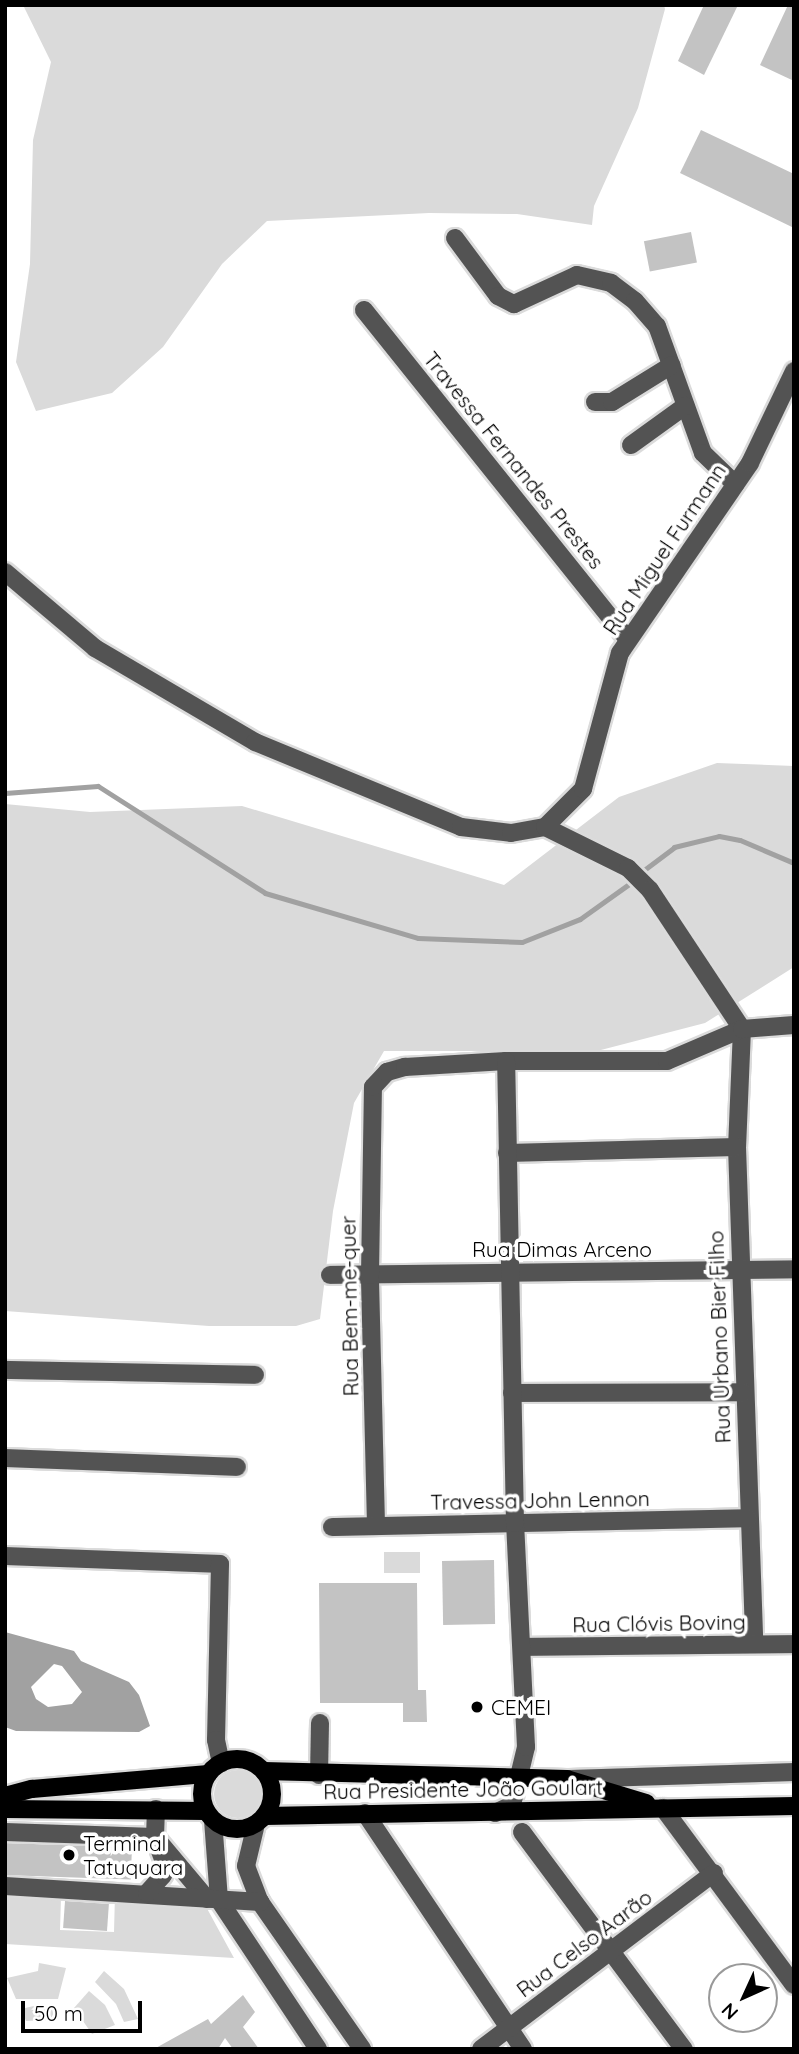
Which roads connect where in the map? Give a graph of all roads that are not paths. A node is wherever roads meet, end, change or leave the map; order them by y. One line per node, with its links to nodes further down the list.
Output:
1 (455, 238): 3 (street)
2 (364, 310): 10 (street, Travessa Fernandes Prestes)
3 (672, 365): 5 (street); 6 (street)
4 (794, 370): 8 (street, Rua Miguel Furmann)
5 (595, 402)
6 (685, 406): 7 (street); 8 (street)
7 (632, 445)
8 (735, 484): 10 (street, Rua Miguel Furmann)
9 (5, 572): 11 (street)
10 (628, 639): 11 (street, Rua Miguel Furmann)
11 (545, 827): 13 (street)
12 (794, 1025): 13 (street)
13 (742, 1029): 14 (street); 15 (street, Rua Urbano Bier Filho)
14 (506, 1061): 16 (street); 21 (street, Rua Bem-me-quer)
15 (737, 1147): 16 (street); 19 (street, Rua Urbano Bier Filho)
16 (507, 1153): 18 (street)
17 (794, 1269): 19 (street, Rua Dimas Arceno)
18 (509, 1272): 19 (street, Rua Dimas Arceno); 21 (street, Rua Dimas Arceno); 25 (street)
19 (740, 1272): 24 (street, Rua Urbano Bier Filho)
20 (330, 1275): 21 (street, Rua Dimas Arceno)
21 (370, 1275): 30 (street, Rua Bem-me-quer)
22 (5, 1370): 23 (street)
23 (255, 1375)
24 (743, 1392): 25 (street); 28 (street, Rua Urbano Bier Filho)
25 (512, 1394): 29 (street)
26 (5, 1458): 27 (street)
27 (237, 1467)
28 (748, 1518): 29 (street, Travessa John Lennon); 33 (street, Rua Urbano Bier Filho)
29 (515, 1523): 30 (street, Travessa John Lennon); 35 (street)
30 (376, 1525): 31 (street, Travessa John Lennon)
31 (332, 1527)
32 (5, 1556): 37 (street)
33 (754, 1644): 34 (street, Rua Clóvis Boving); 35 (street, Rua Clóvis Boving)
34 (794, 1644)
35 (524, 1647): 41 (street)
36 (320, 1723): 40 (street)
37 (215, 1768): 38 (main road, Rua Presidente João Goulart); 43 (main road, Rua Presidente João Goulart); 50 (main road)
38 (264, 1771): 40 (main road, Rua Presidente João Goulart); 51 (main road)
39 (794, 1772): 42 (street, Rua Presidente João Goulart)
40 (319, 1775): 41 (main road, Rua Presidente João Goulart)
41 (521, 1778): 42 (main road, Rua Presidente João Goulart); 49 (street)
42 (568, 1779): 45 (main road, Rua Presidente João Goulart)
43 (5, 1796)
44 (794, 1806): 45 (main road, Rua Presidente João Goulart)
45 (663, 1808): 49 (main road, Rua Presidente João Goulart); 55 (street)
46 (5, 1809): 47 (main road, Rua Presidente João Goulart)
47 (156, 1809): 50 (main road, Rua Presidente João Goulart); 54 (street)
48 (365, 1813): 49 (main road, Rua Presidente João Goulart); 51 (main road, Rua Presidente João Goulart); 62 (street)
49 (495, 1813)
50 (210, 1815): 51 (main road, Rua Presidente João Goulart); 58 (street)
51 (261, 1820): 59 (street)
52 (5, 1832): 54 (street)
53 (522, 1832): 60 (street)
54 (155, 1837): 57 (street); 58 (street)
55 (714, 1873): 60 (street, Rua Celso Aarão); 61 (street)
56 (5, 1886): 57 (street)
57 (147, 1893): 58 (street)
58 (213, 1899): 59 (street); 63 (street)
59 (260, 1902): 64 (street)
60 (611, 1951): 62 (street, Rua Celso Aarão); 67 (street)
61 (794, 1985)
62 (508, 2029): 65 (street, Rua Celso Aarão); 66 (street)
63 (316, 2048)
64 (362, 2049)
65 (481, 2049)
66 (523, 2049)
67 (684, 2049)

